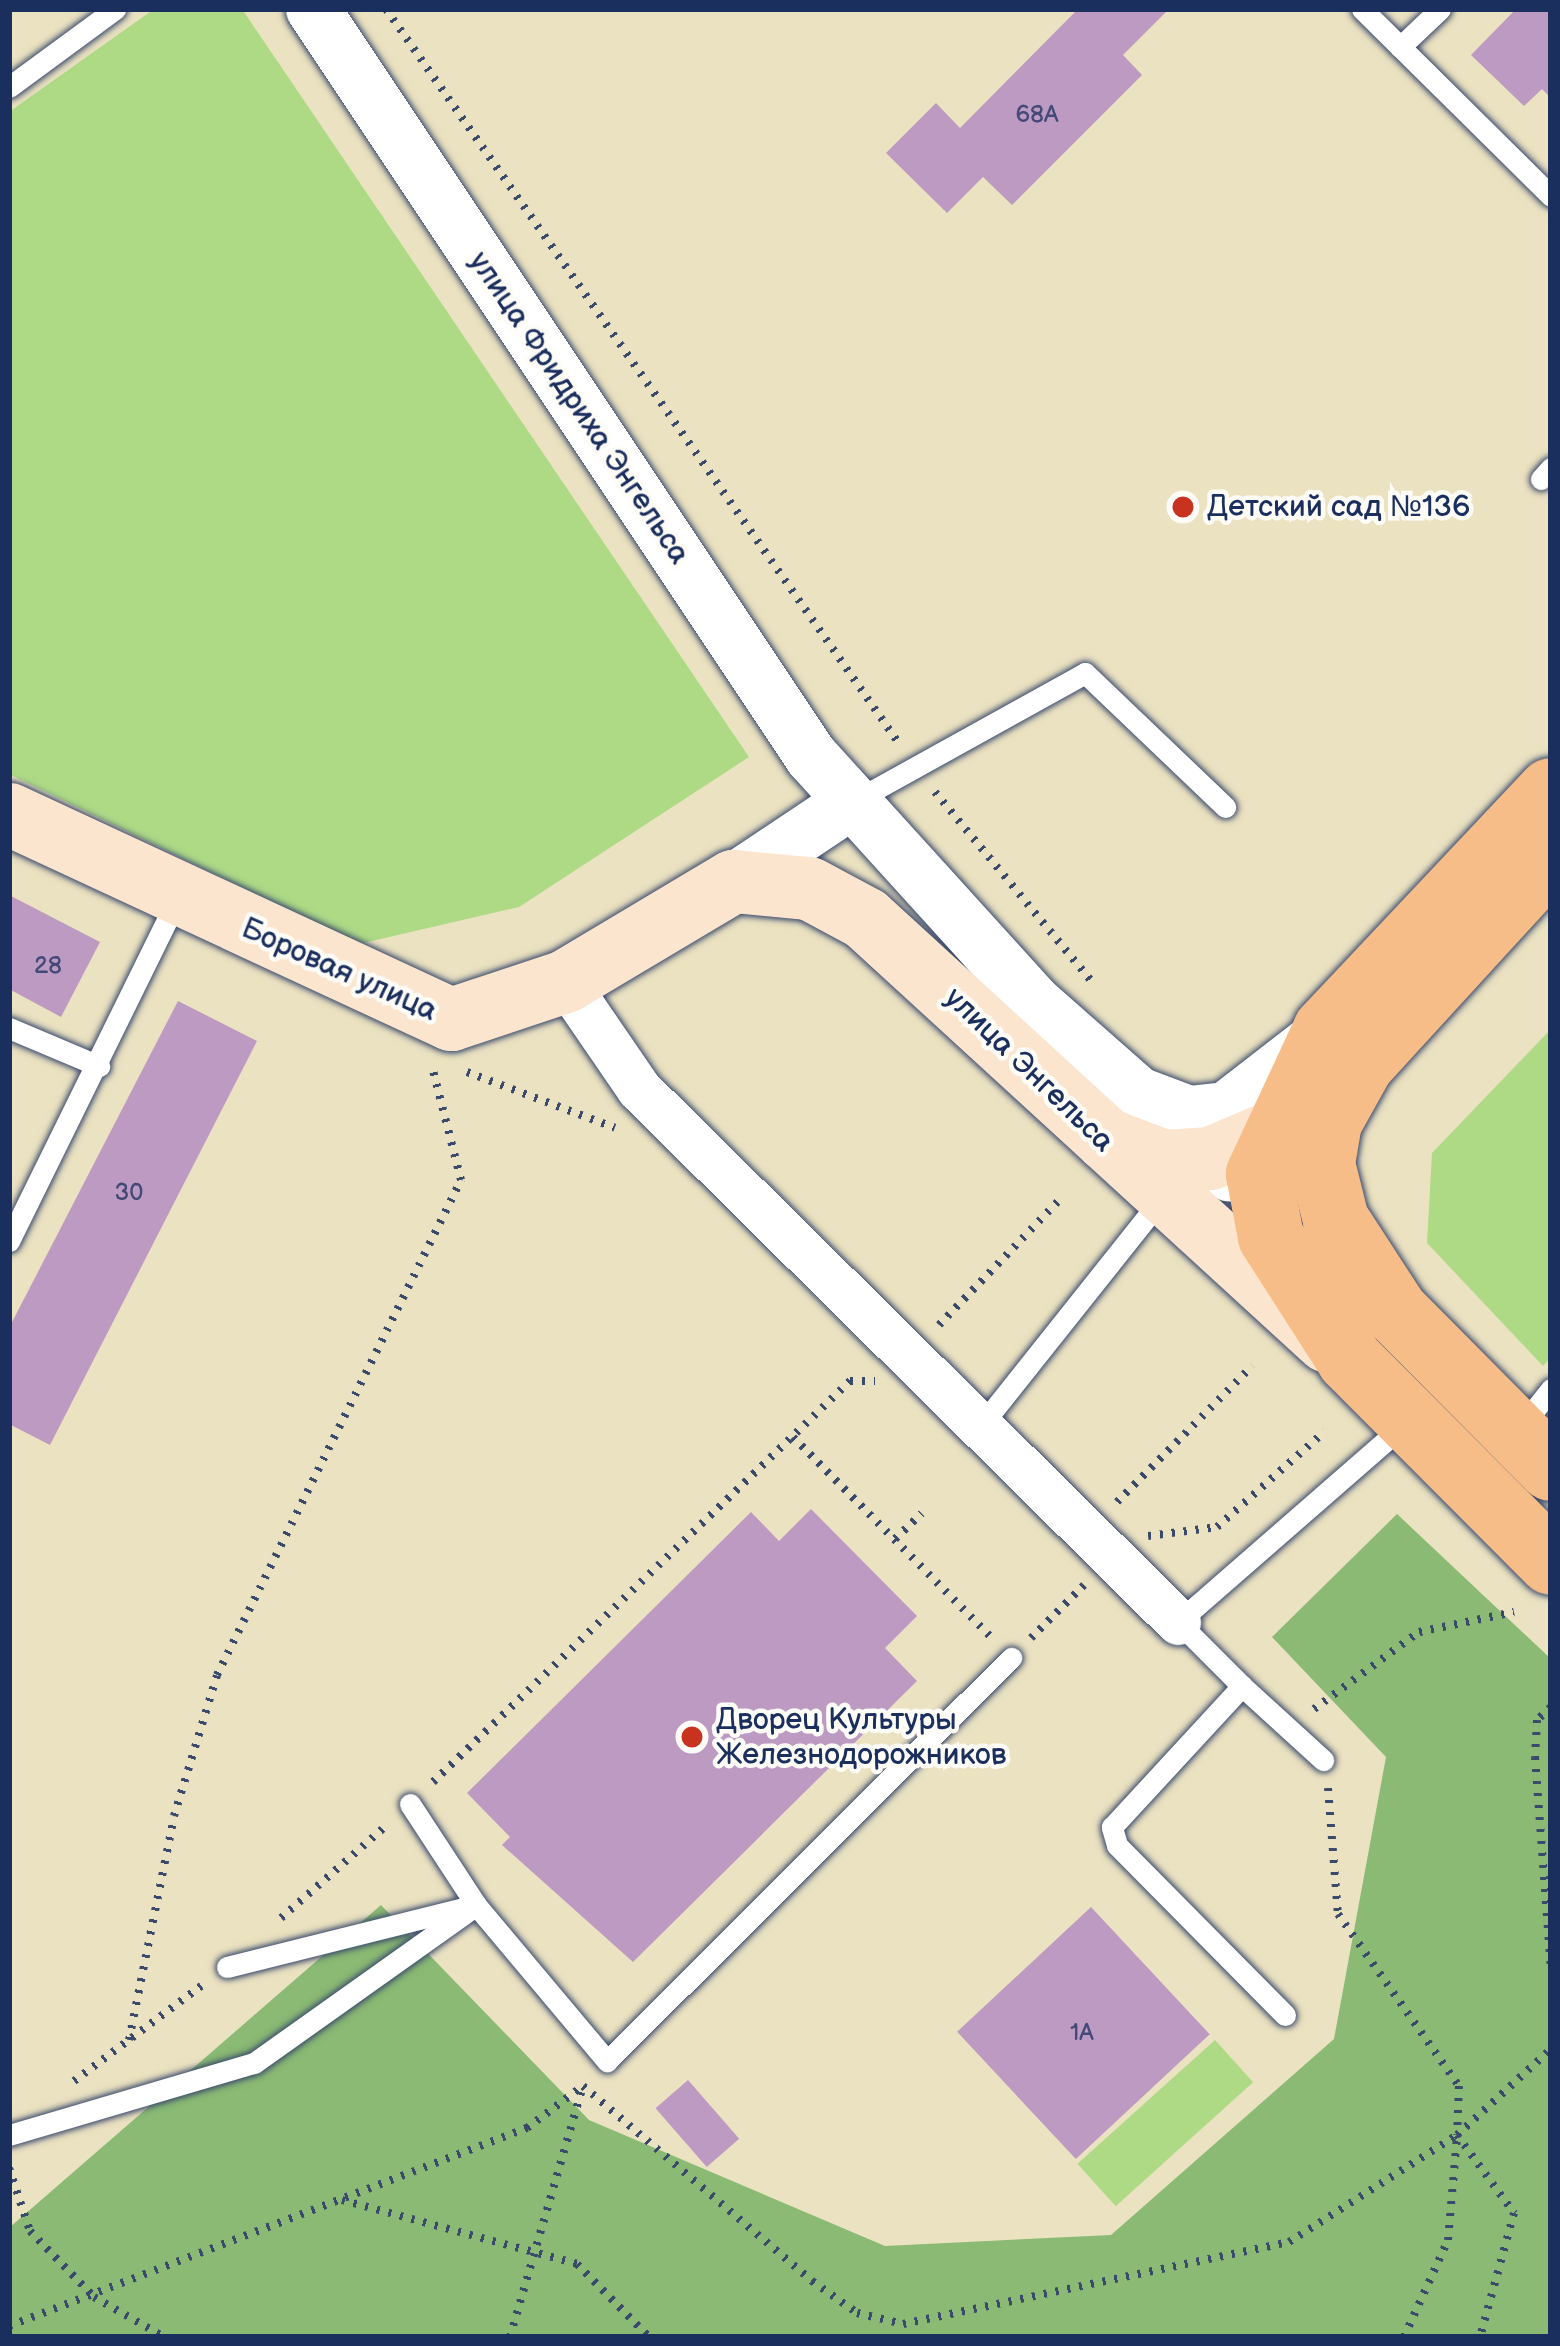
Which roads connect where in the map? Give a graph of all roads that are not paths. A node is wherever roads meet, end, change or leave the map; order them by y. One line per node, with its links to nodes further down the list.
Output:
1 (115, 9): 6 (lane)
2 (1362, 9): 5 (lane)
3 (1440, 9): 5 (lane)
4 (332, 15): 9 (street, улица Фридриха Энгельса)
5 (1400, 46): 7 (lane)
6 (9, 87)
7 (1551, 196)
8 (1551, 791): 18 (main road)
9 (850, 803): 10 (lane); 13 (street, Боровая улица); 15 (street, улица Энгельса); 20 (street, улица Энгельса)
10 (1225, 806)
11 (9, 814): 14 (main road, Боровая улица)
12 (1551, 857): 18 (main road)
13 (733, 881): 15 (main road); 16 (main road, Боровая улица)
14 (178, 897): 16 (main road, Боровая улица); 19 (lane)
15 (917, 963): 20 (main road, улица Энгельса)
16 (565, 981): 27 (street)
17 (9, 1028): 19 (lane)
18 (1344, 1047): 20 (street, улица Энгельса); 21 (main road); 24 (main road)
19 (99, 1066): 23 (lane)
20 (1099, 1102): 21 (main road); 22 (main road, улица Энгельса)
21 (1248, 1168): 22 (lane); 24 (street); 25 (main road)
22 (1163, 1197): 25 (main road, улица Энгельса); 27 (lane)
23 (9, 1241)
24 (1422, 1340): 28 (main road)
25 (1350, 1360): 26 (main road, улица Энгельса)
26 (1409, 1420): 29 (main road, улица Энгельса); 30 (lane)
27 (979, 1428): 30 (street)
28 (1539, 1430)
29 (1533, 1587)
30 (1178, 1622): 32 (lane)
31 (1011, 1658): 35 (lane)
32 (1242, 1687): 33 (lane); 37 (lane)
33 (1323, 1760)
34 (410, 1804): 35 (lane)
35 (476, 1905): 36 (lane); 38 (lane)
36 (227, 1967)
37 (1285, 2015)
38 (9, 2135)

